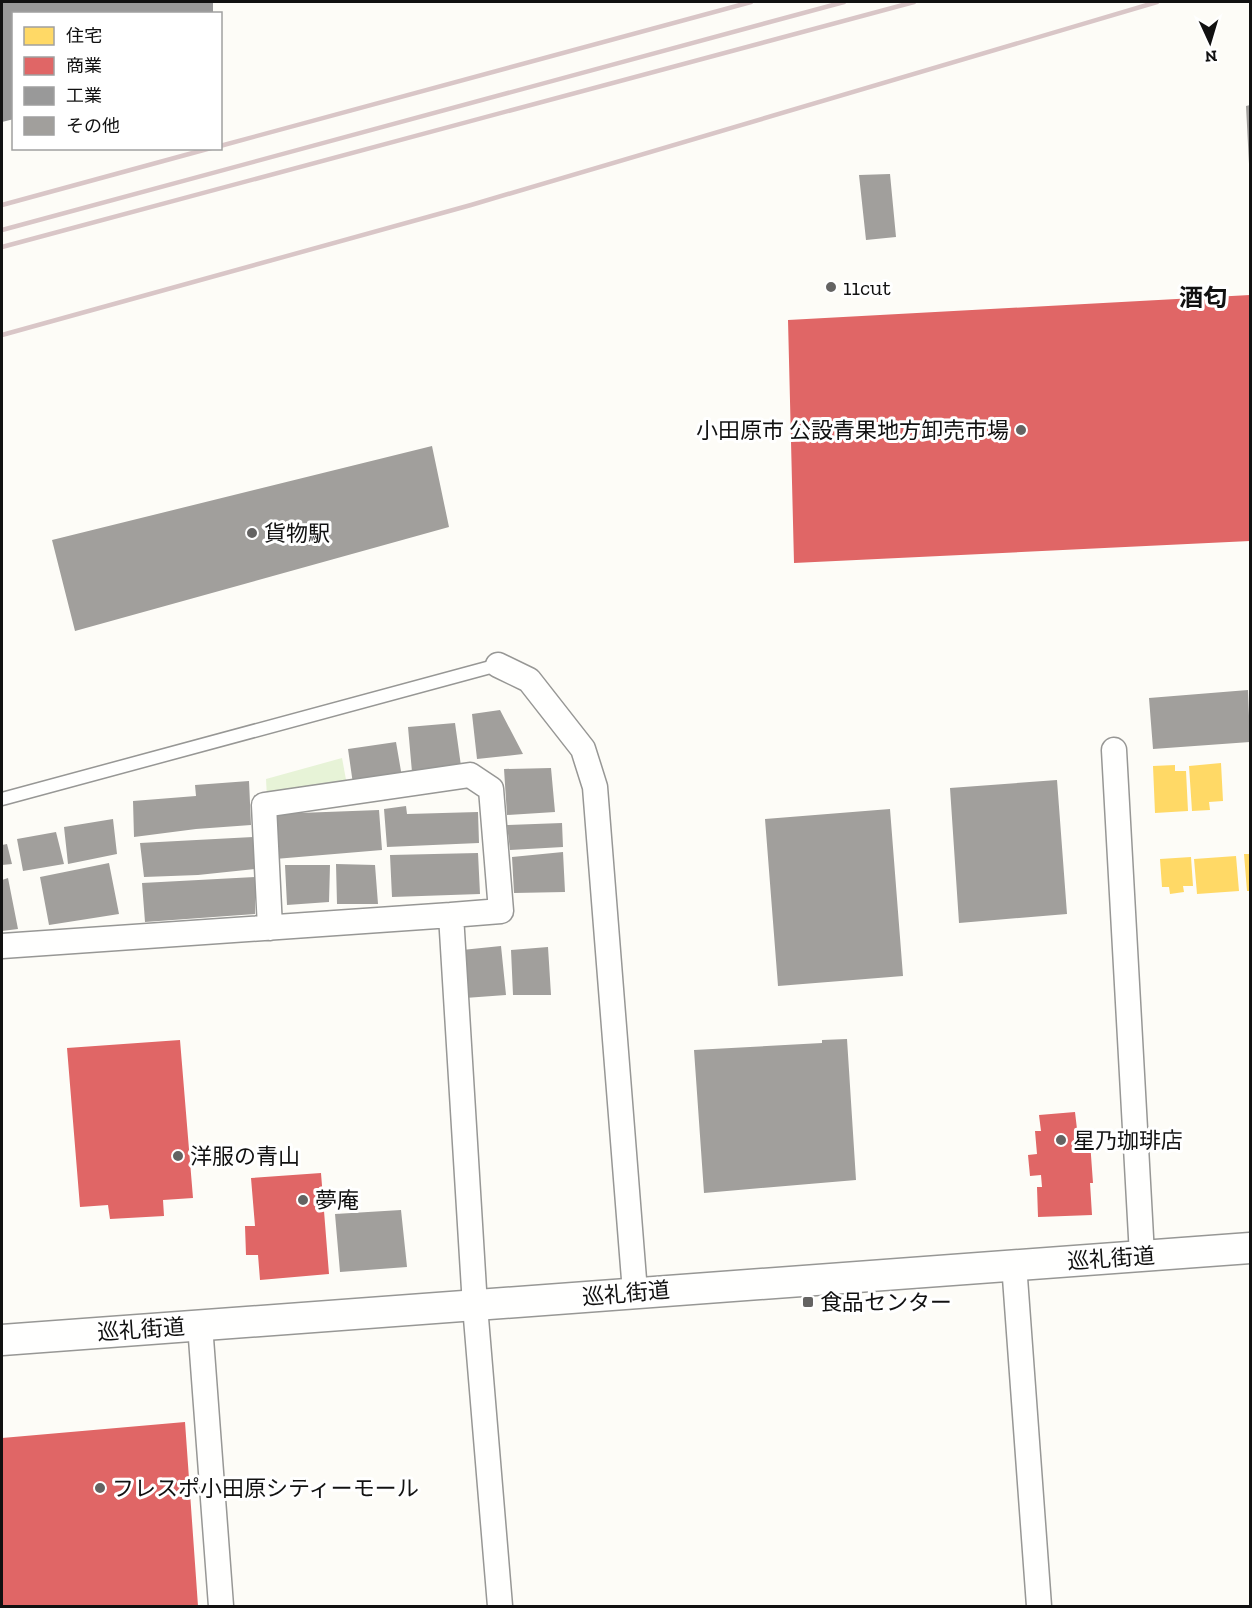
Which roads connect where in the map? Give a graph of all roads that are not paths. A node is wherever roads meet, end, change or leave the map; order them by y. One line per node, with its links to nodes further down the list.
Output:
1 (498, 665): 3 (lane); 10 (street)
2 (1114, 750): 8 (street)
3 (2, 799)
4 (451, 915): 5 (street); 5 (street); 11 (street)
5 (270, 928): 6 (street)
6 (2, 946)
7 (1251, 1248): 8 (street, 巡礼街道)
8 (1142, 1256): 9 (street, 巡礼街道)
9 (1014, 1264): 10 (street, 巡礼街道); 16 (street)
10 (635, 1292): 11 (street, 巡礼街道)
11 (475, 1306): 12 (street, 巡礼街道); 15 (street)
12 (200, 1324): 13 (street, 巡礼街道); 14 (street)
13 (2, 1340)
14 (221, 1606)
15 (500, 1606)
16 (1039, 1606)

